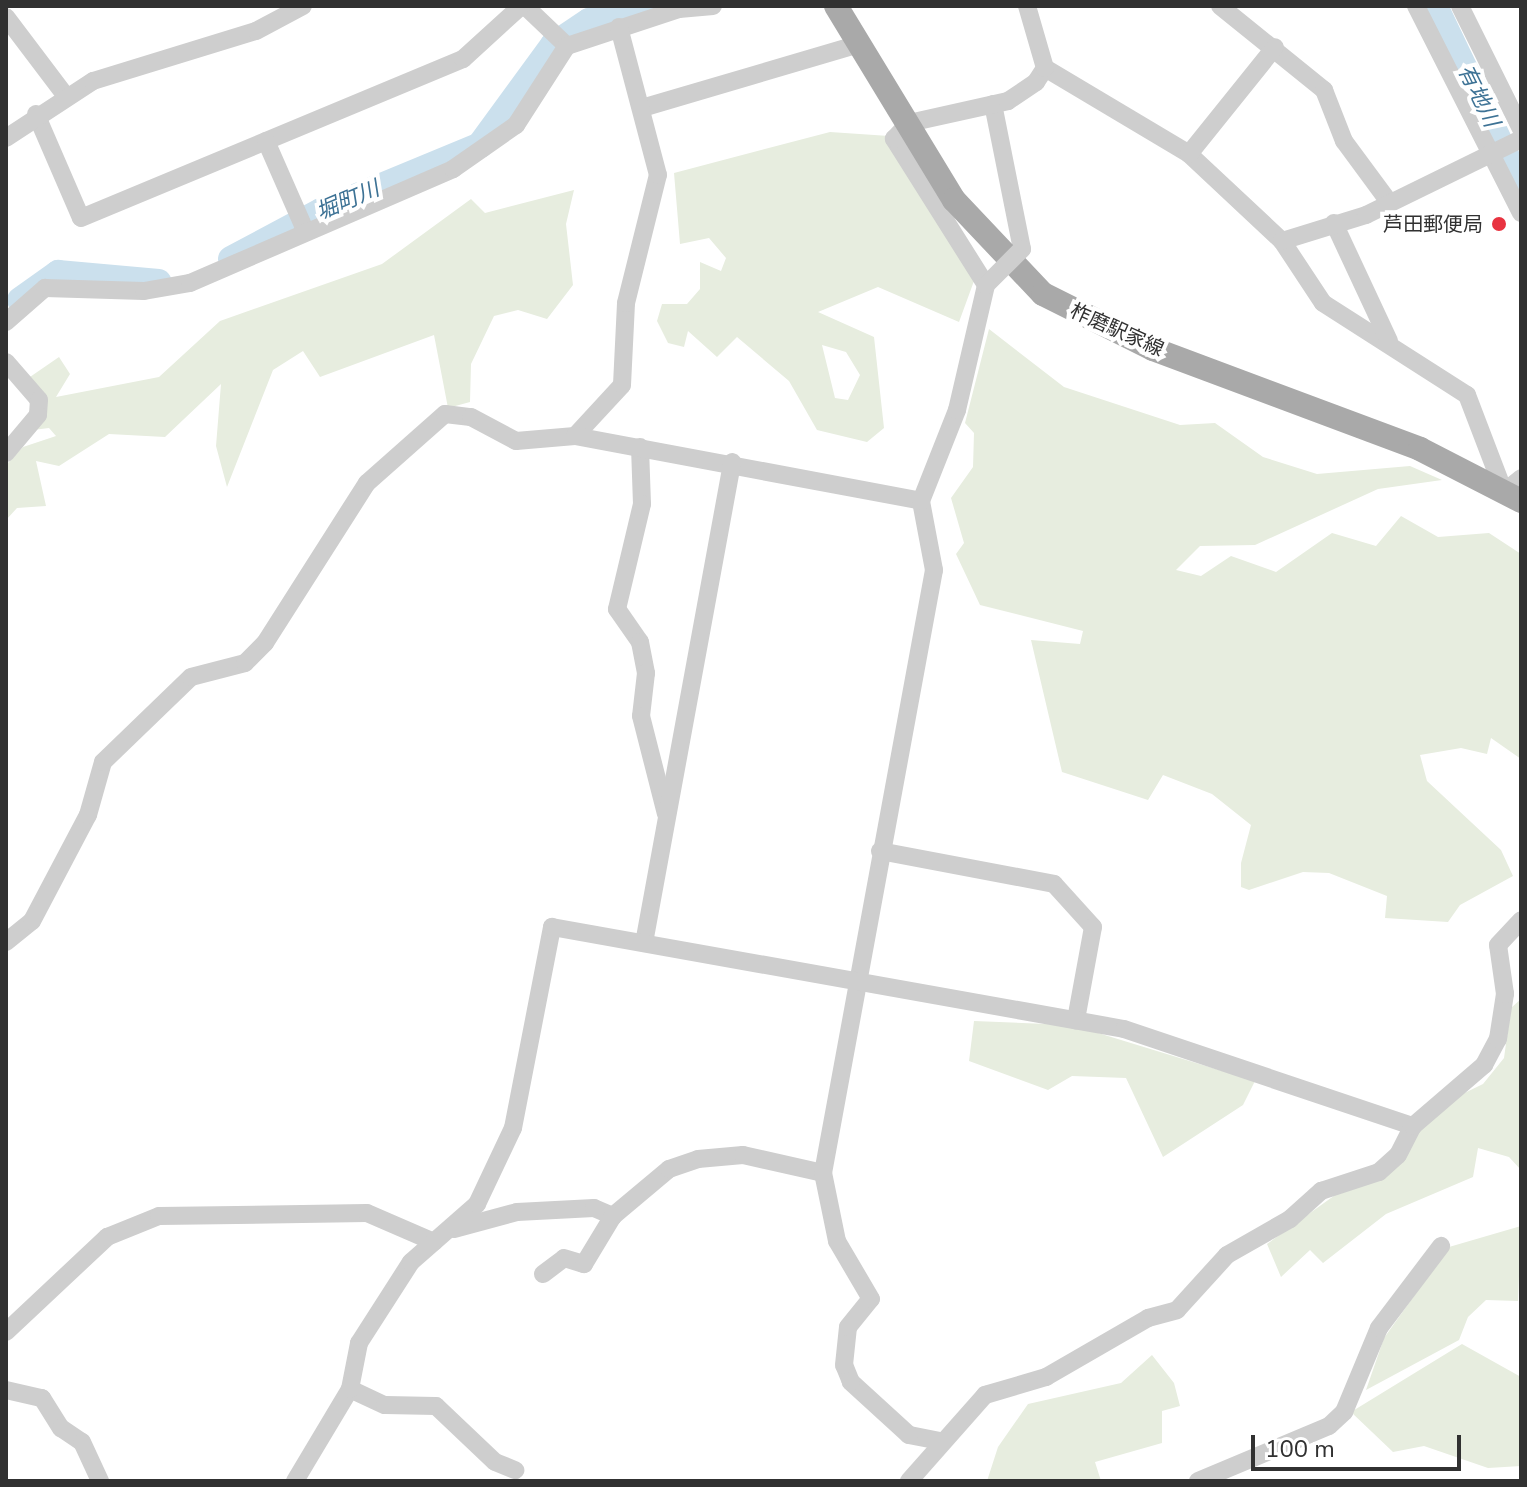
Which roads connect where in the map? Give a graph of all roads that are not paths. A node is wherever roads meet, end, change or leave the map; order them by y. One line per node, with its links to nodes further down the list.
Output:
1 (303, 6): 16 (street)
2 (523, 6): 10 (street); 23 (street)
3 (713, 6): 11 (street)
4 (836, 6): 12 (main road, 柞磨駅家線)
5 (1027, 6): 15 (street)
6 (1220, 6): 14 (street)
7 (1416, 6): 25 (street)
8 (1460, 6): 22 (street)
9 (6, 17): 16 (street)
10 (552, 17): 13 (street)
11 (619, 27): 13 (street); 18 (street)
12 (859, 44): 18 (street); 20 (main road, 柞磨駅家線)
13 (567, 46): 29 (street)
14 (1275, 47): 24 (street); 26 (street)
15 (1045, 68): 17 (street); 24 (street)
16 (65, 95): 19 (street)
17 (993, 104): 20 (street); 31 (street, bridge)
18 (642, 108): 35 (street)
19 (36, 114): 21 (street); 23 (street)
20 (909, 123): 31 (street); 39 (main road, 柞磨駅家線)
21 (6, 138)
22 (1520, 138): 25 (street)
23 (266, 141): 29 (street)
24 (1189, 154): 30 (street)
25 (1491, 159): 26 (street); 27 (street)
26 (1389, 202): 28 (street)
27 (1521, 213)
28 (1334, 223): 30 (street); 33 (street)
29 (305, 230): 32 (street)
30 (1282, 241): 33 (street)
31 (986, 285): 40 (street)
32 (6, 322)
33 (1389, 341): 39 (street)
34 (6, 362): 37 (street)
35 (575, 436): 36 (street); 44 (street)
36 (640, 447): 38 (street); 41 (street)
37 (6, 453)
38 (732, 462): 40 (street); 41 (street)
39 (1515, 490)
40 (921, 501): 42 (street)
41 (668, 814): 45 (street)
42 (880, 851): 46 (street); 47 (street)
43 (1521, 920): 48 (street)
44 (6, 942)
45 (644, 943): 46 (street); 51 (street)
46 (858, 981): 47 (street); 49 (street)
47 (1076, 1020): 48 (street)
48 (1413, 1126): 57 (street)
49 (823, 1173): 50 (street); 57 (street)
50 (613, 1216): 51 (street); 53 (street)
51 (441, 1237): 54 (street); 55 (street)
52 (1441, 1246): 62 (street)
53 (543, 1274)
54 (6, 1332)
55 (350, 1389): 58 (street); 60 (street)
56 (6, 1390): 59 (street)
57 (940, 1441): 61 (street)
58 (515, 1470)
59 (100, 1481)
60 (295, 1481)
61 (909, 1481)
62 (1198, 1481)

